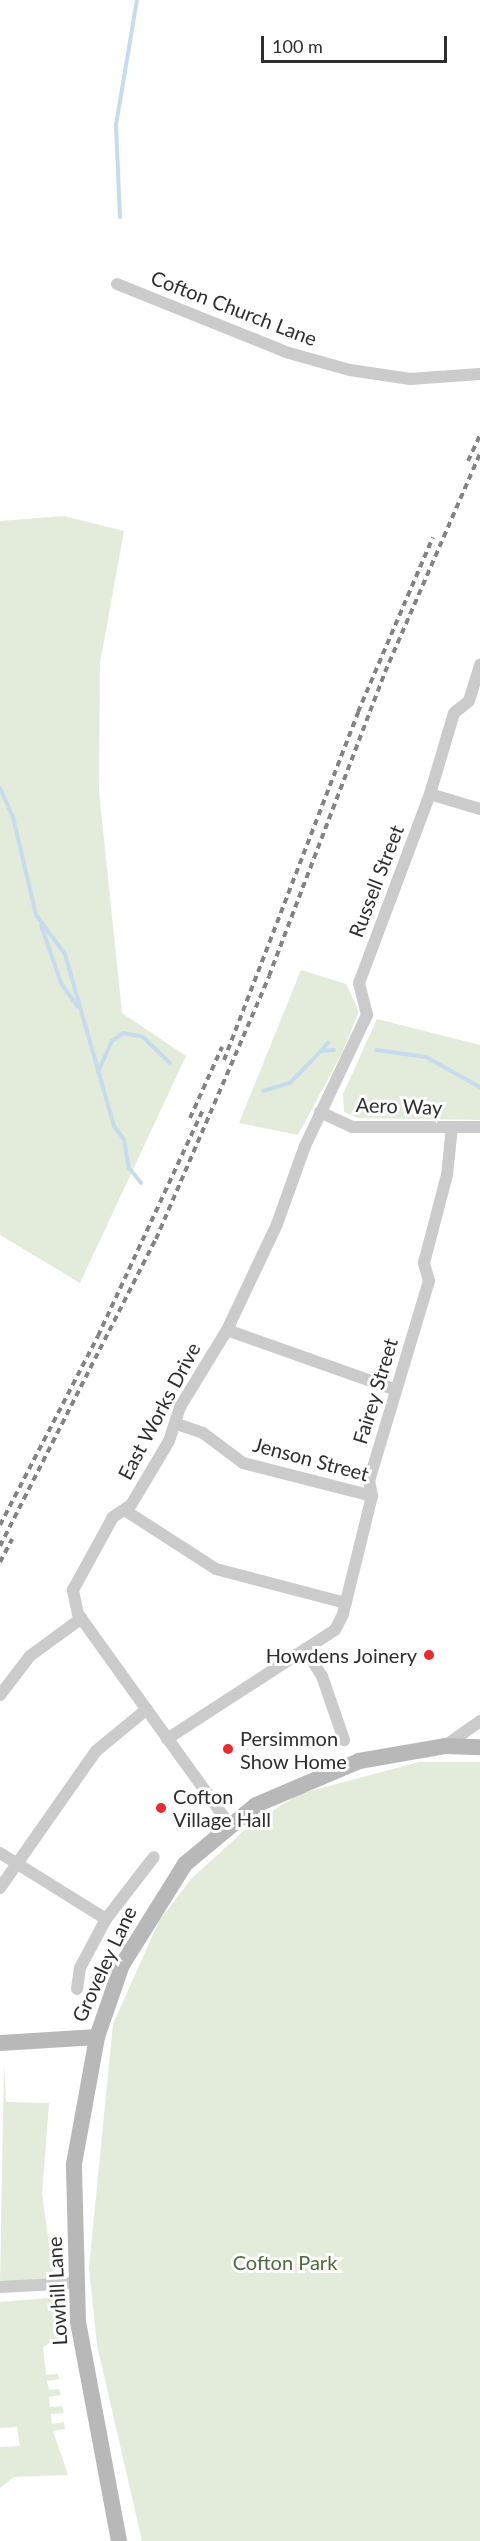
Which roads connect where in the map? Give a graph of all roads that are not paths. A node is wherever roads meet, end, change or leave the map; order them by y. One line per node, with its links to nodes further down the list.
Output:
1 (117, 284): 2 (street, Cofton Church Lane)
2 (480, 374)
3 (480, 665): 4 (street, Russell Street)
4 (474, 703): 5 (street, Russell Street)
5 (430, 794): 6 (street); 7 (street, Russell Street)
6 (480, 809)
7 (320, 1112): 8 (street, Aero Way); 10 (street, East Works Drive)
8 (452, 1127): 9 (street, Aero Way); 11 (street, Fairey Street)
9 (480, 1127)
10 (227, 1330): 11 (street); 12 (street, East Works Drive)
11 (396, 1390): 13 (street, Fairey Street)
12 (177, 1424): 13 (street, Jenson Street); 14 (street, East Works Drive)
13 (372, 1496): 15 (street, Fairey Street)
14 (126, 1511): 15 (street); 16 (street, East Works Drive)
15 (346, 1603): 17 (street, Fairey Street)
16 (82, 1618): 18 (street); 19 (street, East Works Drive)
17 (305, 1649): 21 (street, Fairey Street); 22 (street)
18 (0, 1695)
19 (147, 1709): 21 (street, East Works Drive); 28 (street)
20 (480, 1721): 23 (street)
21 (167, 1739): 25 (street, East Works Drive)
22 (344, 1740)
23 (445, 1746): 24 (main road, Groveley Lane); 25 (main road, Groveley Lane)
24 (480, 1747)
25 (229, 1824): 32 (main road, Groveley Lane)
26 (0, 1853): 28 (street)
27 (154, 1857): 30 (street)
28 (16, 1863): 29 (street); 30 (street)
29 (0, 1888)
30 (106, 1919): 31 (street)
31 (77, 1989)
32 (97, 2037): 33 (main road, Groveley Lane); 34 (main road, Lowhill Lane)
33 (0, 2043)
34 (76, 2283): 35 (street); 36 (main road, Lowhill Lane)
35 (0, 2288)
36 (119, 2541)

